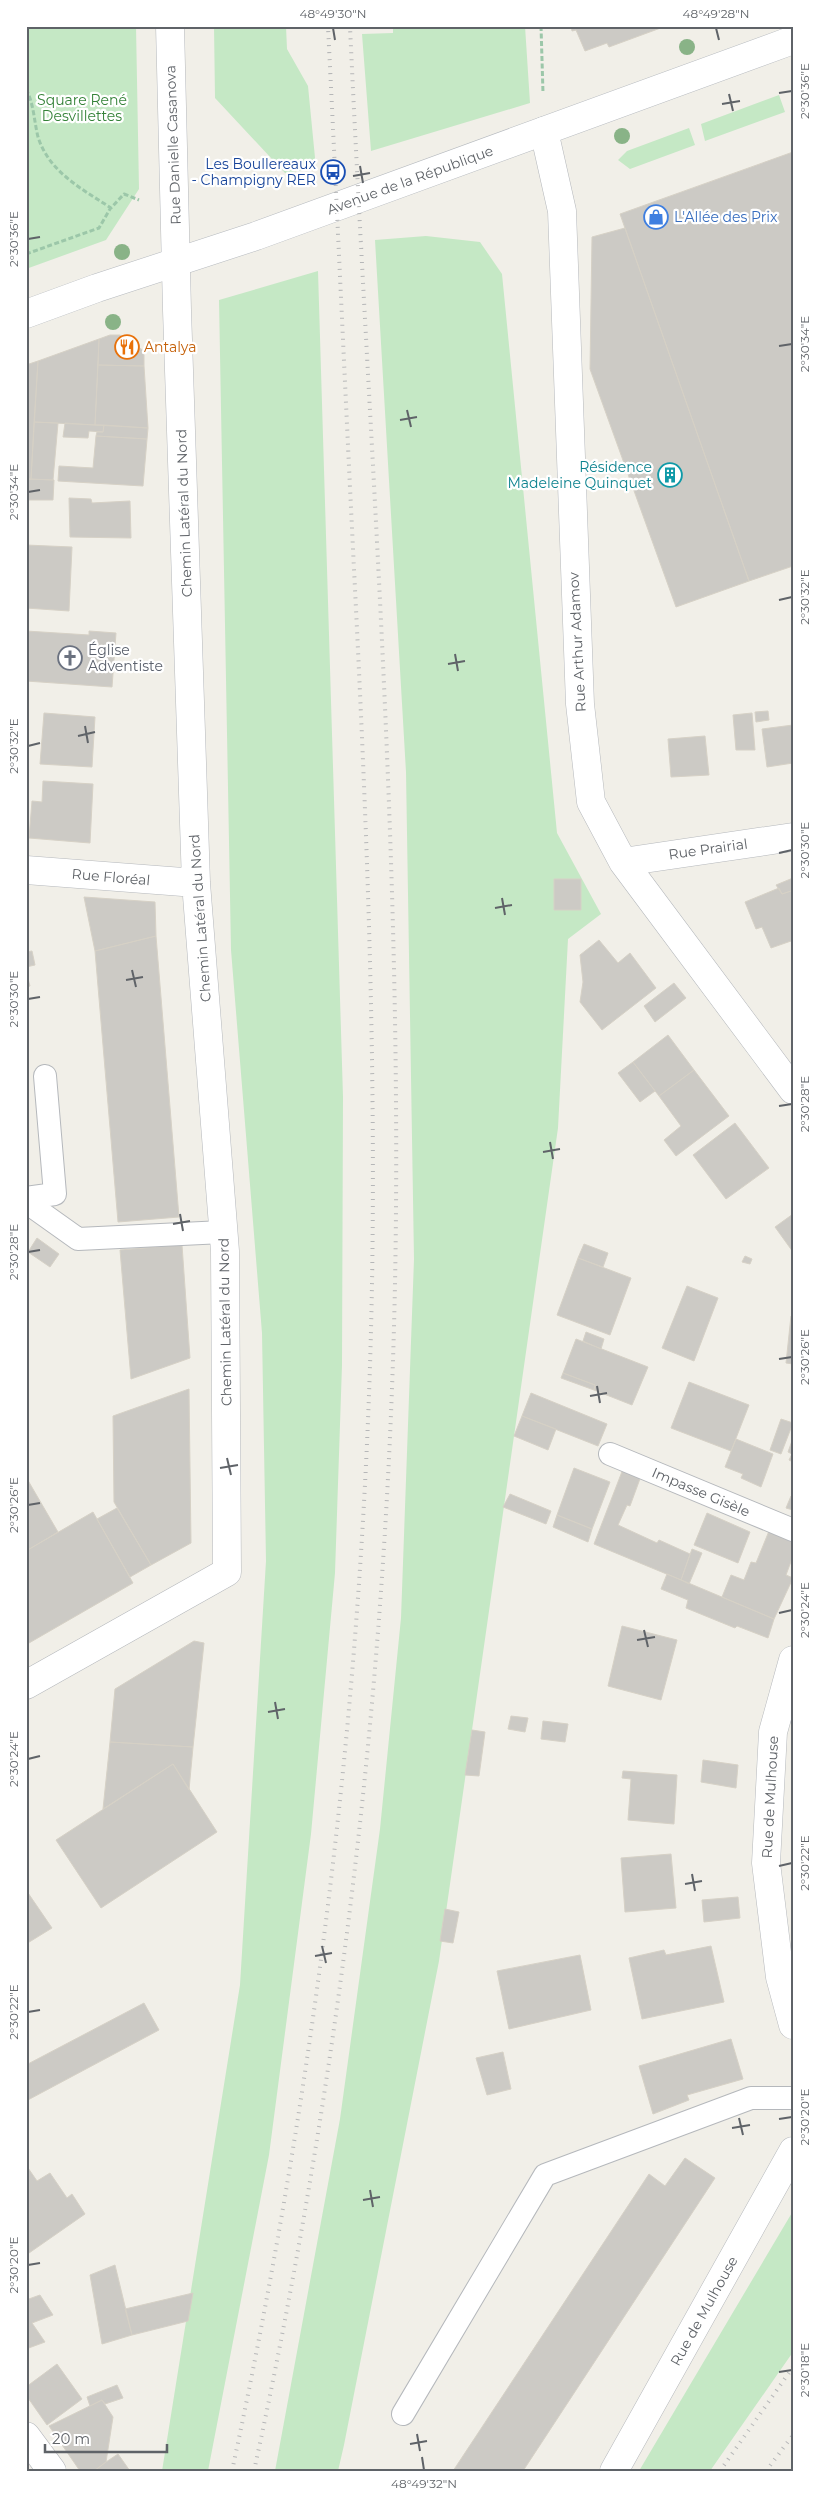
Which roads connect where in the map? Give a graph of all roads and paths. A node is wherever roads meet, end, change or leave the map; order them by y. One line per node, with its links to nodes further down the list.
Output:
1 (170, 26): 10 (street, Rue Danielle Casanova)
2 (541, 26): 5 (path)
3 (793, 40): 6 (street, Avenue de la République)
4 (26, 89): 8 (path)
5 (543, 98)
6 (544, 131): 10 (street, Avenue de la République); 13 (street, Rue Arthur Adamov)
7 (145, 203): 8 (path)
8 (110, 208): 9 (path)
9 (26, 254)
10 (176, 263): 11 (street, Avenue de la République); 15 (street, Chemin Latéral du Nord)
11 (26, 314)
12 (793, 837): 13 (street, Rue Prairial)
13 (624, 862): 17 (street, Rue Arthur Adamov)
14 (26, 870): 15 (street, Rue Floréal)
15 (196, 883): 20 (street, Chemin Latéral du Nord)
16 (45, 1076): 18 (lane)
17 (793, 1090)
18 (26, 1198)
19 (26, 1202): 20 (lane)
20 (223, 1232): 24 (street, Chemin Latéral du Nord)
21 (610, 1454): 22 (lane, Impasse Gisèle)
22 (793, 1530)
23 (793, 1660): 25 (street, Rue de Mulhouse)
24 (26, 1686)
25 (793, 2025)
26 (793, 2098): 28 (lane)
27 (793, 2151): 31 (street, Rue de Mulhouse)
28 (403, 2414)
29 (26, 2436): 30 (street)
30 (52, 2471)
31 (614, 2471)

